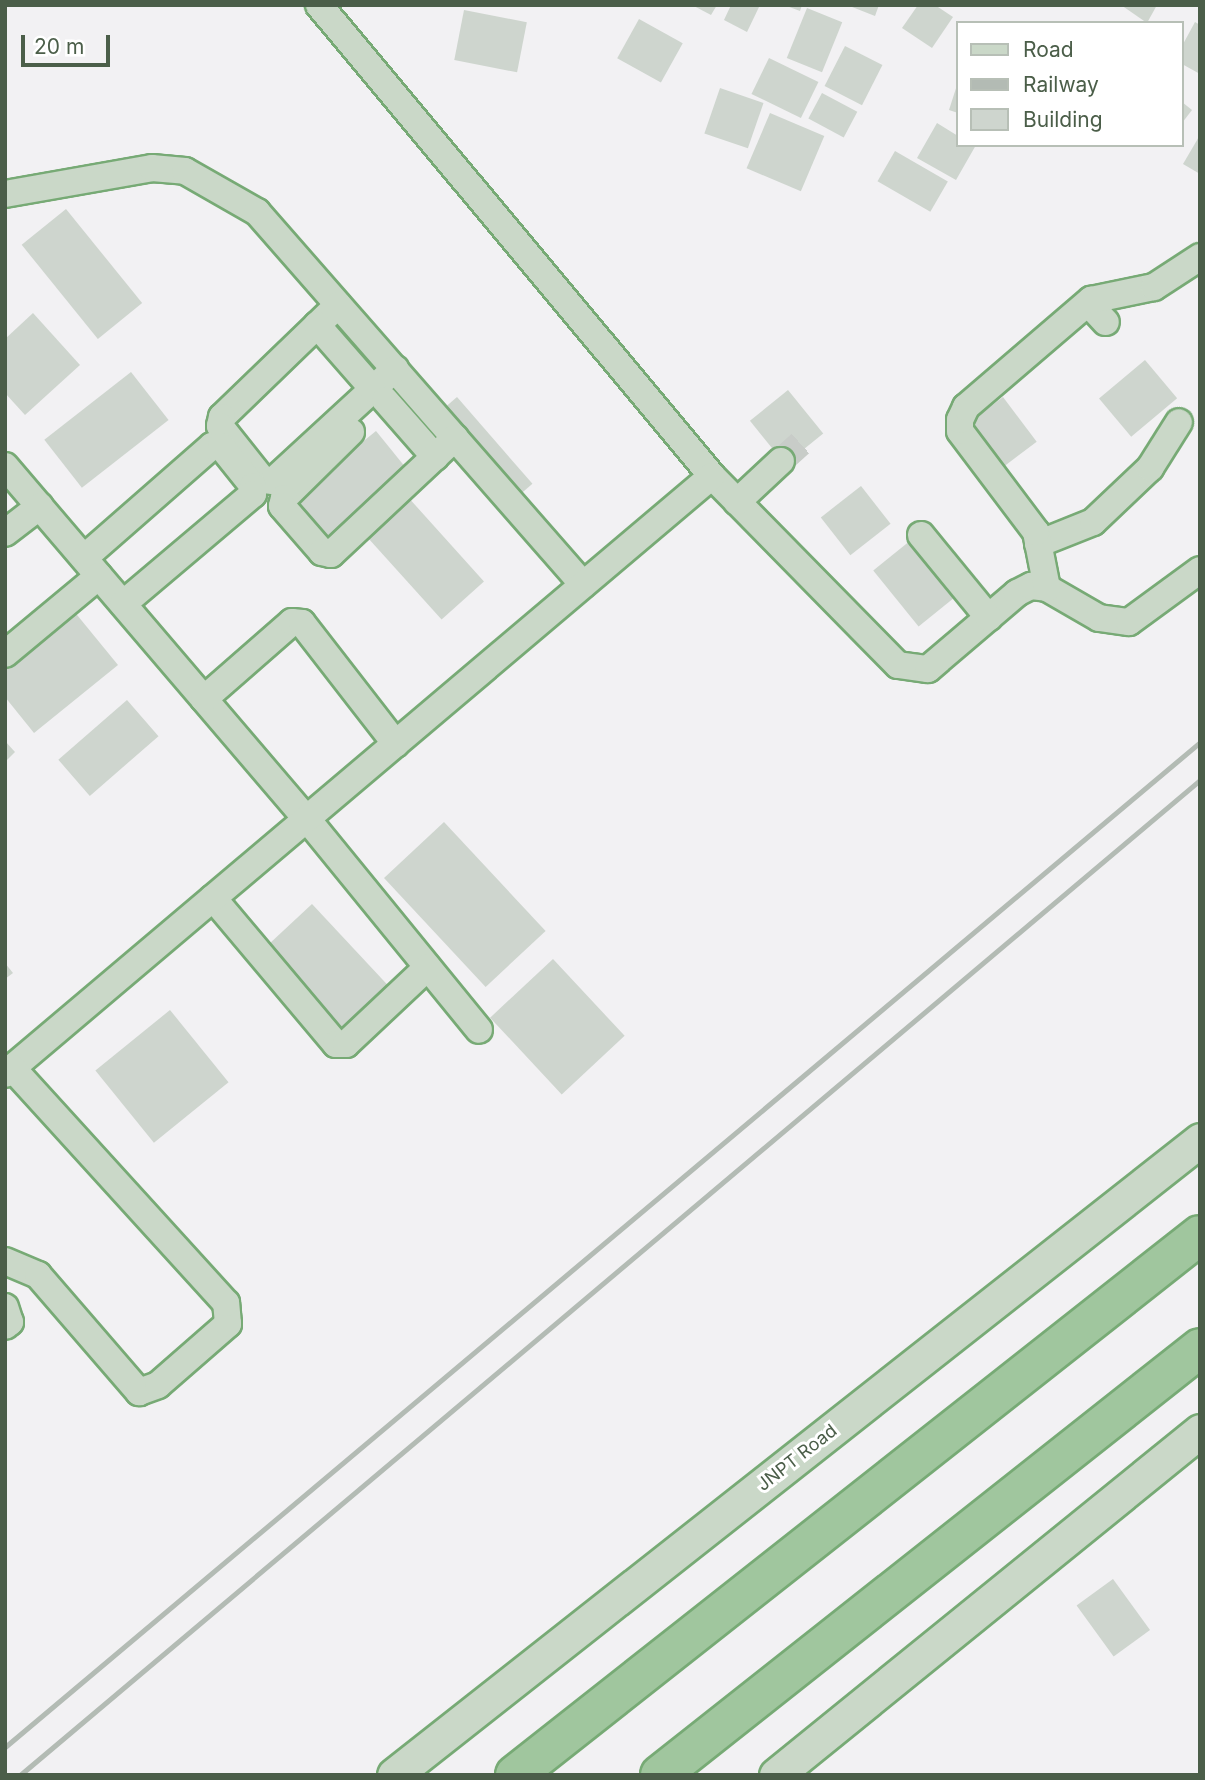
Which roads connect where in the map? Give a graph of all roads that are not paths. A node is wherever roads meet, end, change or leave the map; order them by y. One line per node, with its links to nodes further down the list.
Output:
1 (319, 5): 15 (street)
2 (5, 194): 5 (street)
3 (1200, 257): 4 (street)
4 (1088, 303): 6 (street); 20 (street)
5 (338, 305): 7 (street); 8 (street)
6 (1106, 322)
7 (317, 325): 9 (street); 9 (street)
8 (400, 375): 9 (street); 11 (street)
9 (379, 395): 12 (street); 12 (street)
10 (1179, 422): 20 (street)
11 (455, 438): 12 (street); 23 (street)
12 (435, 457)
13 (781, 461): 16 (street)
14 (5, 466): 17 (street)
15 (712, 476): 16 (street); 23 (street)
16 (737, 502): 26 (street)
17 (40, 506): 18 (street); 21 (street)
18 (5, 533)
19 (921, 535): 26 (street)
20 (1038, 544): 24 (street)
21 (91, 567): 25 (street); 25 (street); 27 (street)
22 (1200, 570): 24 (street)
23 (583, 585): 29 (street)
24 (1047, 588): 26 (street)
25 (123, 604): 28 (street)
26 (989, 618)
27 (5, 654)
28 (204, 699): 29 (street); 30 (street)
29 (396, 744): 30 (street)
30 (307, 819): 31 (street); 32 (street)
31 (213, 898): 32 (street); 34 (street)
32 (428, 967): 33 (street)
33 (479, 1030)
34 (9, 1071): 37 (street)
35 (1200, 1140): 42 (street, JNPT Road)
36 (1200, 1235): 43 (highway)
37 (5, 1261)
38 (5, 1307): 39 (street)
39 (5, 1326)
40 (1200, 1348): 44 (highway)
41 (1200, 1431): 45 (street)
42 (394, 1775)
43 (515, 1775)
44 (660, 1775)
45 (776, 1775)

